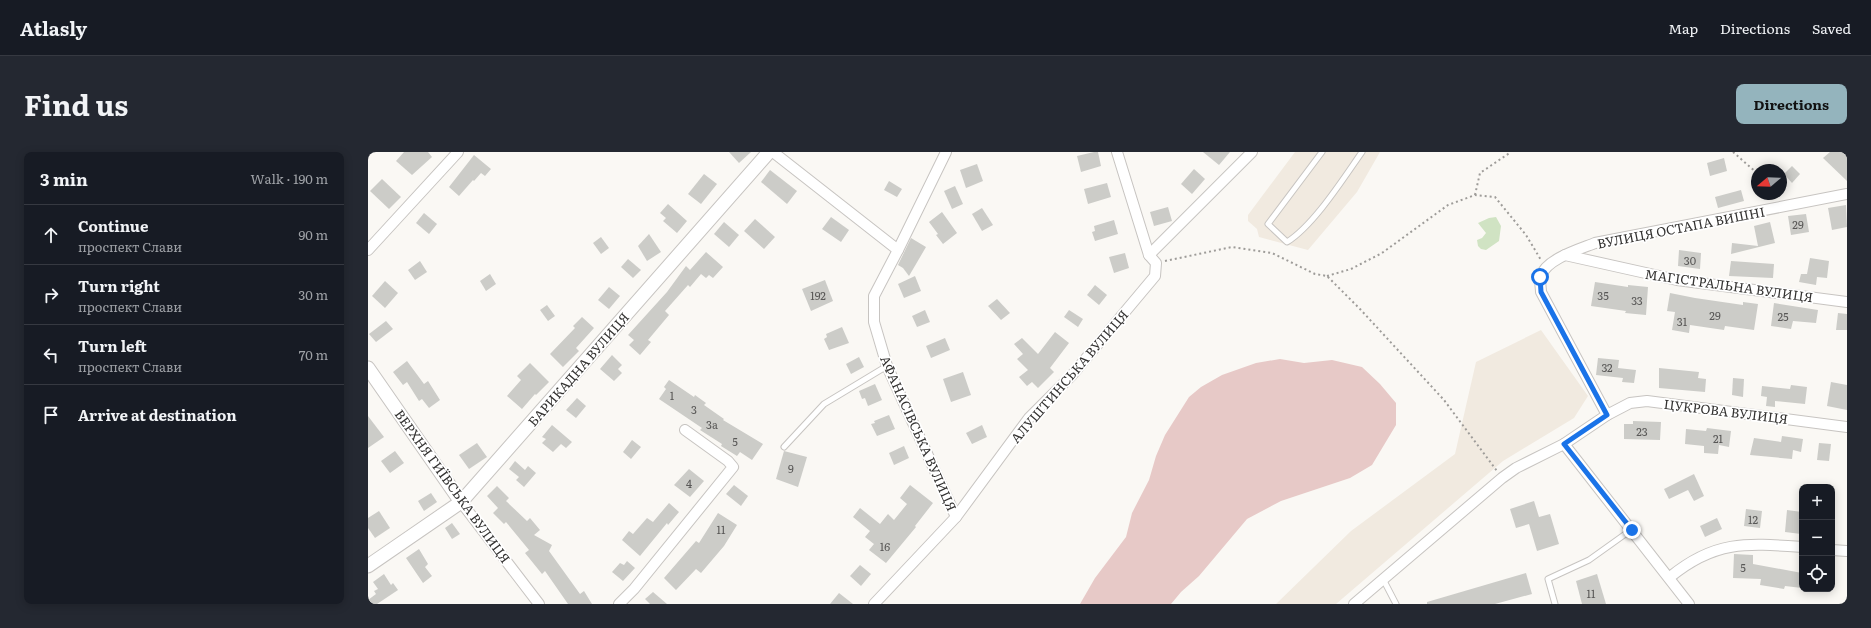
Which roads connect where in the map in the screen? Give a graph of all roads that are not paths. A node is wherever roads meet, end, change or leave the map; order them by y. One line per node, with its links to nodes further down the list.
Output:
1 (458, 152): 10 (street)
2 (769, 152): 22 (street, БАРИКАДНА ВУЛИЦЯ)
3 (773, 152): 11 (street)
4 (946, 152): 11 (street, АФАНАСІВСЬКА ВУЛИЦЯ)
5 (1117, 152): 12 (street)
6 (1252, 152): 12 (street)
7 (1322, 152): 8 (lane)
8 (1362, 152)
9 (1847, 194): 13 (street, ВУЛИЦЯ ОСТАПА ВИШНІ)
10 (368, 250)
11 (898, 250): 15 (street, АФАНАСІВСЬКА ВУЛИЦЯ)
12 (1149, 255): 23 (street, АЛУШТИНСЬКА ВУЛИЦЯ)
13 (1565, 255): 14 (street, МАГІСТРАЛЬНА ВУЛИЦЯ); 17 (street, ВУЛИЦЯ ОСТАПА ВИШНІ)
14 (1847, 302)
15 (887, 366): 21 (lane); 23 (street, АФАНАСІВСЬКА ВУЛИЦЯ)
16 (368, 368): 22 (street, ВЕРХНЯ ГИЇВСЬКА ВУЛИЦЯ)
17 (1607, 415): 18 (street, ЦУКРОВА ВУЛИЦЯ); 20 (street, ЦУКРОВА ВУЛИЦЯ)
18 (1847, 427)
19 (685, 430): 32 (street)
20 (1564, 444): 24 (street); 30 (street, ЦУКРОВА ВУЛИЦЯ)
21 (784, 447)
22 (461, 502): 28 (street, БАРИКАДНА ВУЛИЦЯ); 31 (street, ВЕРХНЯ ГИЇВСЬКА ВУЛИЦЯ)
23 (956, 517): 33 (street, АЛУШТИНСЬКА ВУЛИЦЯ)
24 (1632, 530): 29 (street); 36 (lane)
25 (1799, 548): 29 (street)
26 (1835, 550): 27 (street)
27 (1847, 551)
28 (368, 566)
29 (1670, 577): 37 (street)
30 (1383, 579): 34 (street, ЦУКРОВА ВУЛИЦЯ); 35 (lane)
31 (539, 604)
32 (619, 604)
33 (874, 604)
34 (1354, 604)
35 (1396, 604)
36 (1555, 604)
37 (1689, 604)

